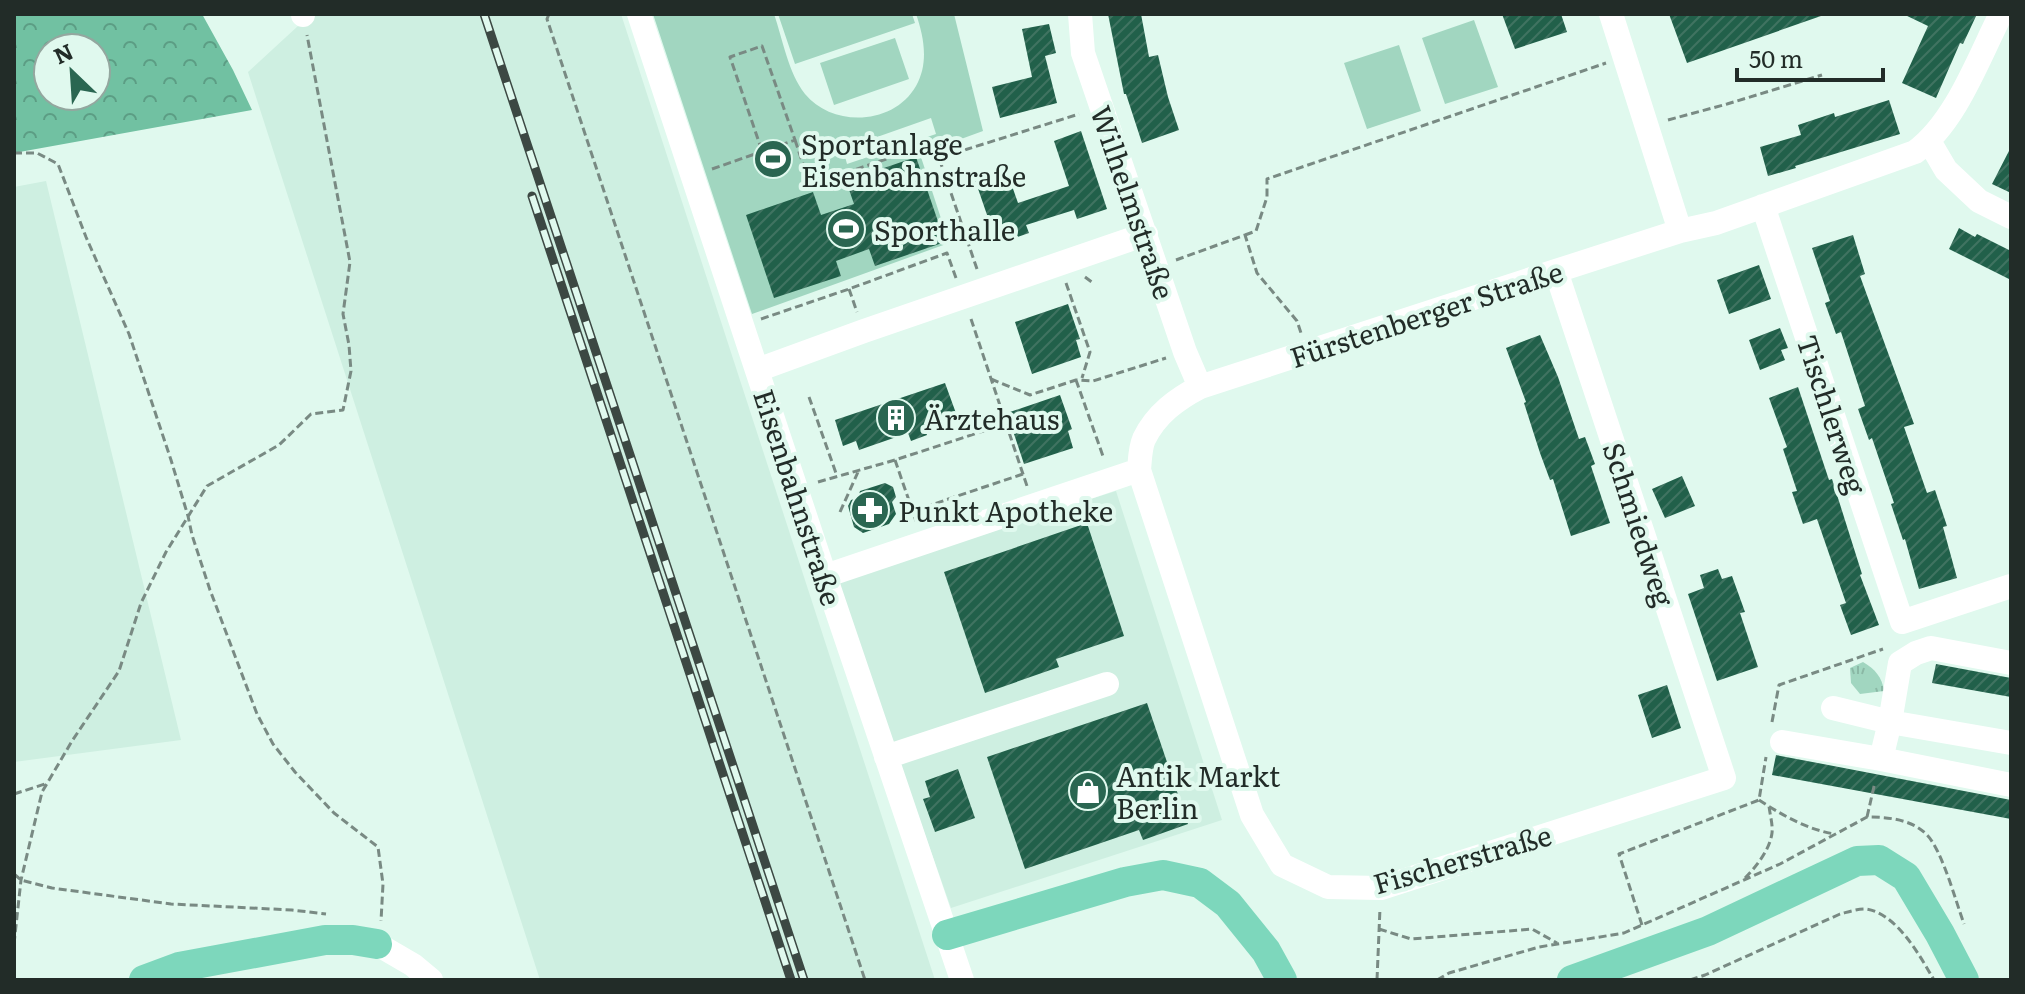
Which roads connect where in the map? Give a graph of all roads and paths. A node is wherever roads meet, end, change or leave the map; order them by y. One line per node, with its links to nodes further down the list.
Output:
1 (303, 14): 45 (path)
2 (549, 14): 80 (path)
3 (639, 14): 16 (street, Eisenbahnstraße)
4 (1080, 14): 9 (street, Wilhelmstraße)
5 (1611, 14): 7 (street)
6 (2001, 14): 12 (street, Fürstenberger Straße)
7 (1624, 56): 10 (street); 21 (path)
8 (1822, 75): 10 (path)
9 (1102, 107): 20 (street, Wilhelmstraße); 25 (path)
10 (1645, 126): 19 (street)
11 (795, 140): 13 (path); 13 (path); 14 (path)
12 (1929, 141): 17 (street, Fürstenberger Straße); 18 (street)
13 (762, 151): 16 (path)
14 (910, 151)
15 (14, 153): 45 (path)
16 (693, 175): 26 (street, Eisenbahnstraße)
17 (1763, 206): 19 (street, Fürstenberger Straße); 48 (street, Tischlerweg)
18 (2011, 217)
19 (1680, 231): 24 (street, Fürstenberger Straße)
20 (1146, 234): 22 (street); 23 (street, Wilhelmstraße)
21 (1245, 235): 23 (path); 27 (path)
22 (1059, 265): 25 (street); 31 (path)
23 (1157, 267): 28 (street, Wilhelmstraße)
24 (1556, 271): 27 (street, Fürstenberger Straße); 58 (street, Schmiedweg)
25 (974, 294): 26 (path); 29 (street); 30 (path)
26 (742, 325): 29 (street, Eisenbahnstraße)
27 (1307, 351): 32 (street, Fürstenberger Straße)
28 (1185, 352): 31 (path); 32 (street, Wilhelmstraße)
29 (757, 370): 41 (street, Eisenbahnstraße)
30 (991, 379): 31 (path); 34 (path)
31 (1078, 380): 40 (path)
32 (1200, 387): 36 (street, Fürstenberger Straße)
33 (809, 397): 39 (path)
34 (1005, 424): 35 (path); 38 (path)
35 (895, 460): 37 (path); 43 (path)
36 (1139, 470): 40 (street); 70 (street, Fischerstraße)
37 (859, 471): 39 (path); 44 (path)
38 (1023, 474): 42 (path); 43 (path)
39 (837, 477): 41 (path)
40 (1112, 479): 42 (street)
41 (796, 488): 47 (street, Eisenbahnstraße)
42 (1034, 505): 46 (street)
43 (913, 511): 46 (path)
44 (840, 512)
45 (188, 516): 59 (path); 76 (path)
46 (923, 543): 47 (street)
47 (825, 576): 56 (street, Eisenbahnstraße)
48 (2011, 586)
49 (1886, 648): 54 (path)
50 (2011, 663): 53 (street)
51 (1107, 684): 56 (street)
52 (1833, 708): 53 (street)
53 (1890, 722): 55 (street); 57 (street)
54 (1773, 741): 57 (street); 63 (path)
55 (2011, 743)
56 (886, 757): 74 (street, Eisenbahnstraße)
57 (1881, 759): 60 (street)
58 (1724, 778): 70 (street, Fischerstraße)
59 (48, 783): 61 (path); 68 (path)
60 (2011, 785)
61 (14, 794)
62 (1871, 797): 65 (path)
63 (1759, 800): 64 (path); 72 (path)
64 (1769, 806): 66 (path); 69 (path)
65 (1867, 817)
66 (1835, 834)
67 (14, 874): 68 (path)
68 (21, 880): 71 (path); 75 (path)
69 (1744, 880)
70 (1381, 888): 73 (path)
71 (331, 914)
72 (1642, 925)
73 (1379, 929): 77 (path); 83 (path)
74 (947, 935): 81 (street, Eisenbahnstraße); 82 (main road)
75 (14, 944)
76 (377, 944): 78 (main road); 79 (street)
77 (1558, 944)
78 (144, 980)
79 (431, 980)
80 (865, 980)
81 (962, 980)
82 (1282, 980)
83 (1377, 980)
84 (1572, 980): 87 (main road)
85 (1690, 980): 86 (path)
86 (1934, 980)
87 (1964, 980)

